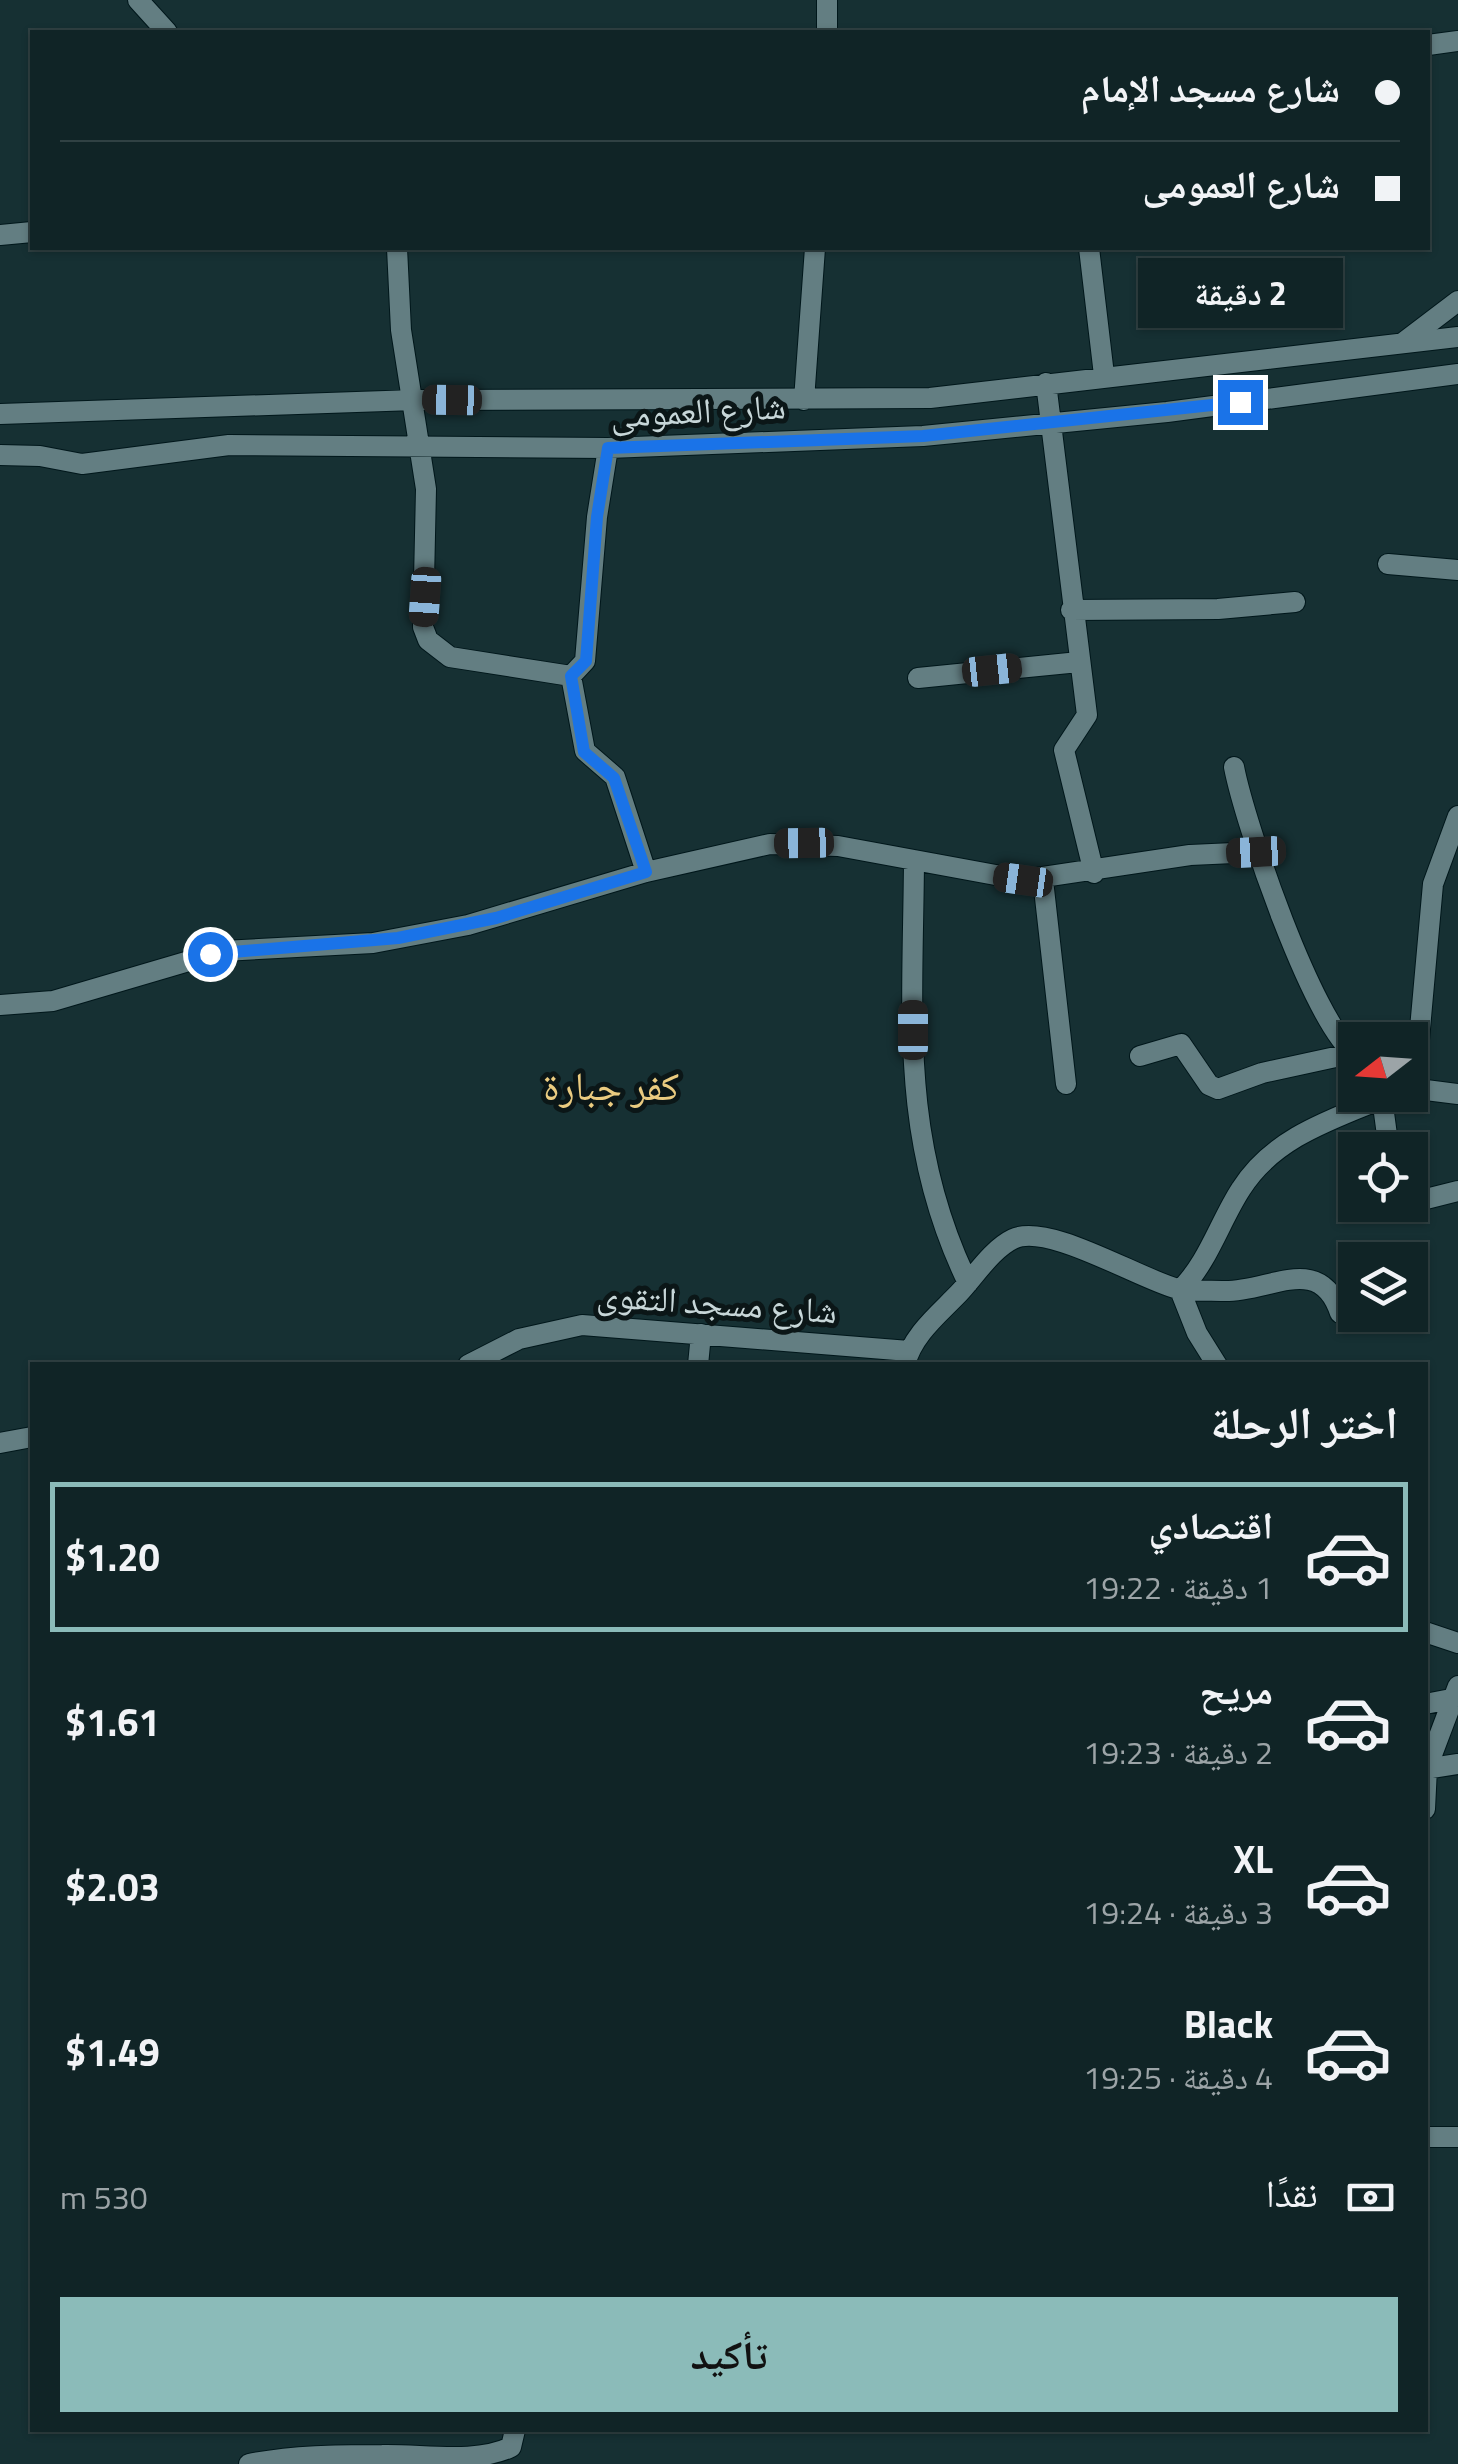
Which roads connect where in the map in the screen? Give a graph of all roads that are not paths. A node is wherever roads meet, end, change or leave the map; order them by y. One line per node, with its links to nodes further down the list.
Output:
1 (138, 0): 3 (street)
2 (827, 0): 4 (street)
3 (165, 30)
4 (827, 30)
5 (1458, 40): 6 (street)
6 (1430, 45)
7 (30, 232): 8 (street)
8 (0, 235)
9 (398, 250): 19 (street)
10 (816, 250): 18 (street)
11 (1089, 250): 16 (street)
12 (1458, 301): 14 (street)
13 (1458, 337): 14 (street)
14 (1404, 343): 16 (street)
15 (1458, 374): 21 (street, شارع العمومى)
16 (1104, 375): 17 (street)
17 (1046, 382): 18 (street); 21 (street)
18 (804, 400): 19 (street)
19 (415, 403): 20 (street); 22 (street)
20 (0, 414)
21 (1050, 423): 23 (street, شارع العمومى); 28 (street)
22 (422, 442): 23 (street, شارع العمومى); 24 (street, شارع العمومى); 30 (street)
23 (608, 448): 30 (street)
24 (0, 455)
25 (1388, 564): 26 (street)
26 (1458, 570)
27 (1294, 602): 28 (street)
28 (1071, 610): 29 (street)
29 (1079, 662): 31 (street); 37 (street)
30 (571, 676): 36 (street)
31 (918, 678)
32 (1234, 768): 34 (street)
33 (1458, 816): 40 (street)
34 (1256, 852): 37 (street); 41 (street)
35 (914, 860): 36 (street); 38 (street); 50 (street)
36 (646, 872): 39 (street)
37 (1094, 873): 38 (street)
38 (1043, 880): 44 (street)
39 (0, 1005)
40 (1421, 1022)
41 (1338, 1032)
42 (1140, 1056): 43 (street)
43 (1338, 1057)
44 (1066, 1084)
45 (1428, 1090): 46 (street)
46 (1458, 1094)
47 (1350, 1112): 51 (street)
48 (1458, 1191): 49 (street)
49 (1428, 1199)
50 (968, 1283): 51 (street); 54 (street)
51 (1180, 1290): 52 (street); 57 (street)
52 (1338, 1307)
53 (701, 1334): 54 (street, شارع مسجد التقوى); 55 (street, شارع مسجد التقوى); 56 (street)
54 (907, 1358)
55 (474, 1362)
56 (698, 1362)
57 (1215, 1362)
58 (30, 1437): 59 (street)
59 (0, 1443)
60 (1428, 1633): 61 (street)
61 (1458, 1644)
62 (1454, 1693): 63 (street); 64 (street)
63 (1428, 1703)
64 (1428, 1763)
65 (1458, 1764): 66 (street)
66 (1428, 1768)
67 (1458, 2136): 68 (street)
68 (1428, 2137)
69 (515, 2432): 70 (street)
70 (249, 2464)

